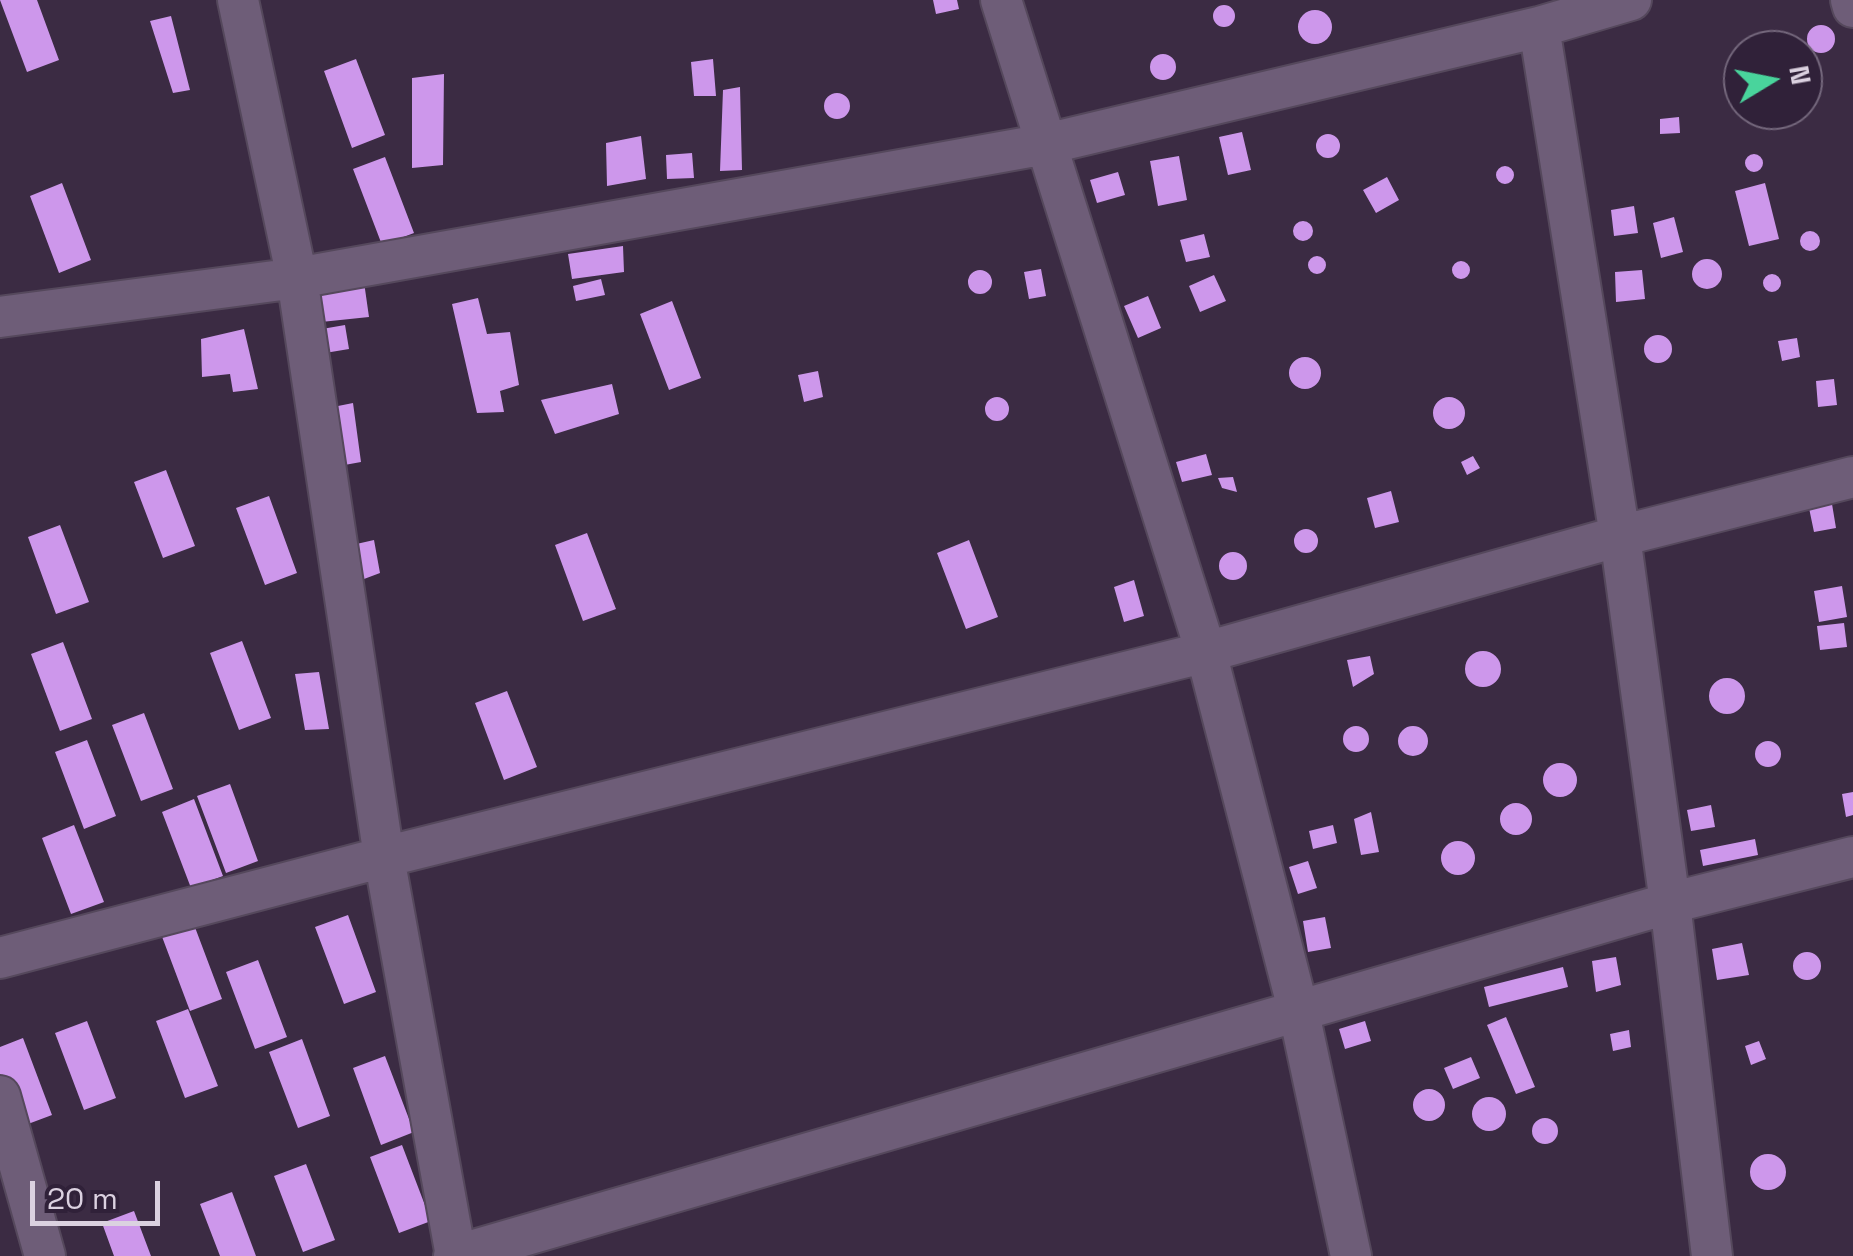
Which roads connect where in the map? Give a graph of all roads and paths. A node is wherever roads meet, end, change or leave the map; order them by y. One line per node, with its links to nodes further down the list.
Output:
1 (238, 0): 6 (street)
2 (1001, 0): 5 (street)
3 (1631, 0): 4 (street)
4 (1539, 27): 5 (street); 9 (street)
5 (1046, 144): 6 (street); 10 (street)
6 (297, 278): 7 (street); 11 (street)
7 (0, 318)
8 (1853, 477): 9 (street)
9 (1620, 536): 10 (street); 13 (street)
10 (1206, 652): 11 (street); 15 (street)
11 (384, 857): 14 (street); 18 (street)
12 (1853, 857): 13 (street)
13 (1670, 903): 15 (street); 20 (street)
14 (0, 958)
15 (1299, 1013): 18 (street); 19 (street)
16 (0, 1096): 17 (street)
17 (45, 1256)
18 (455, 1256)
19 (1351, 1256)
20 (1712, 1256)

